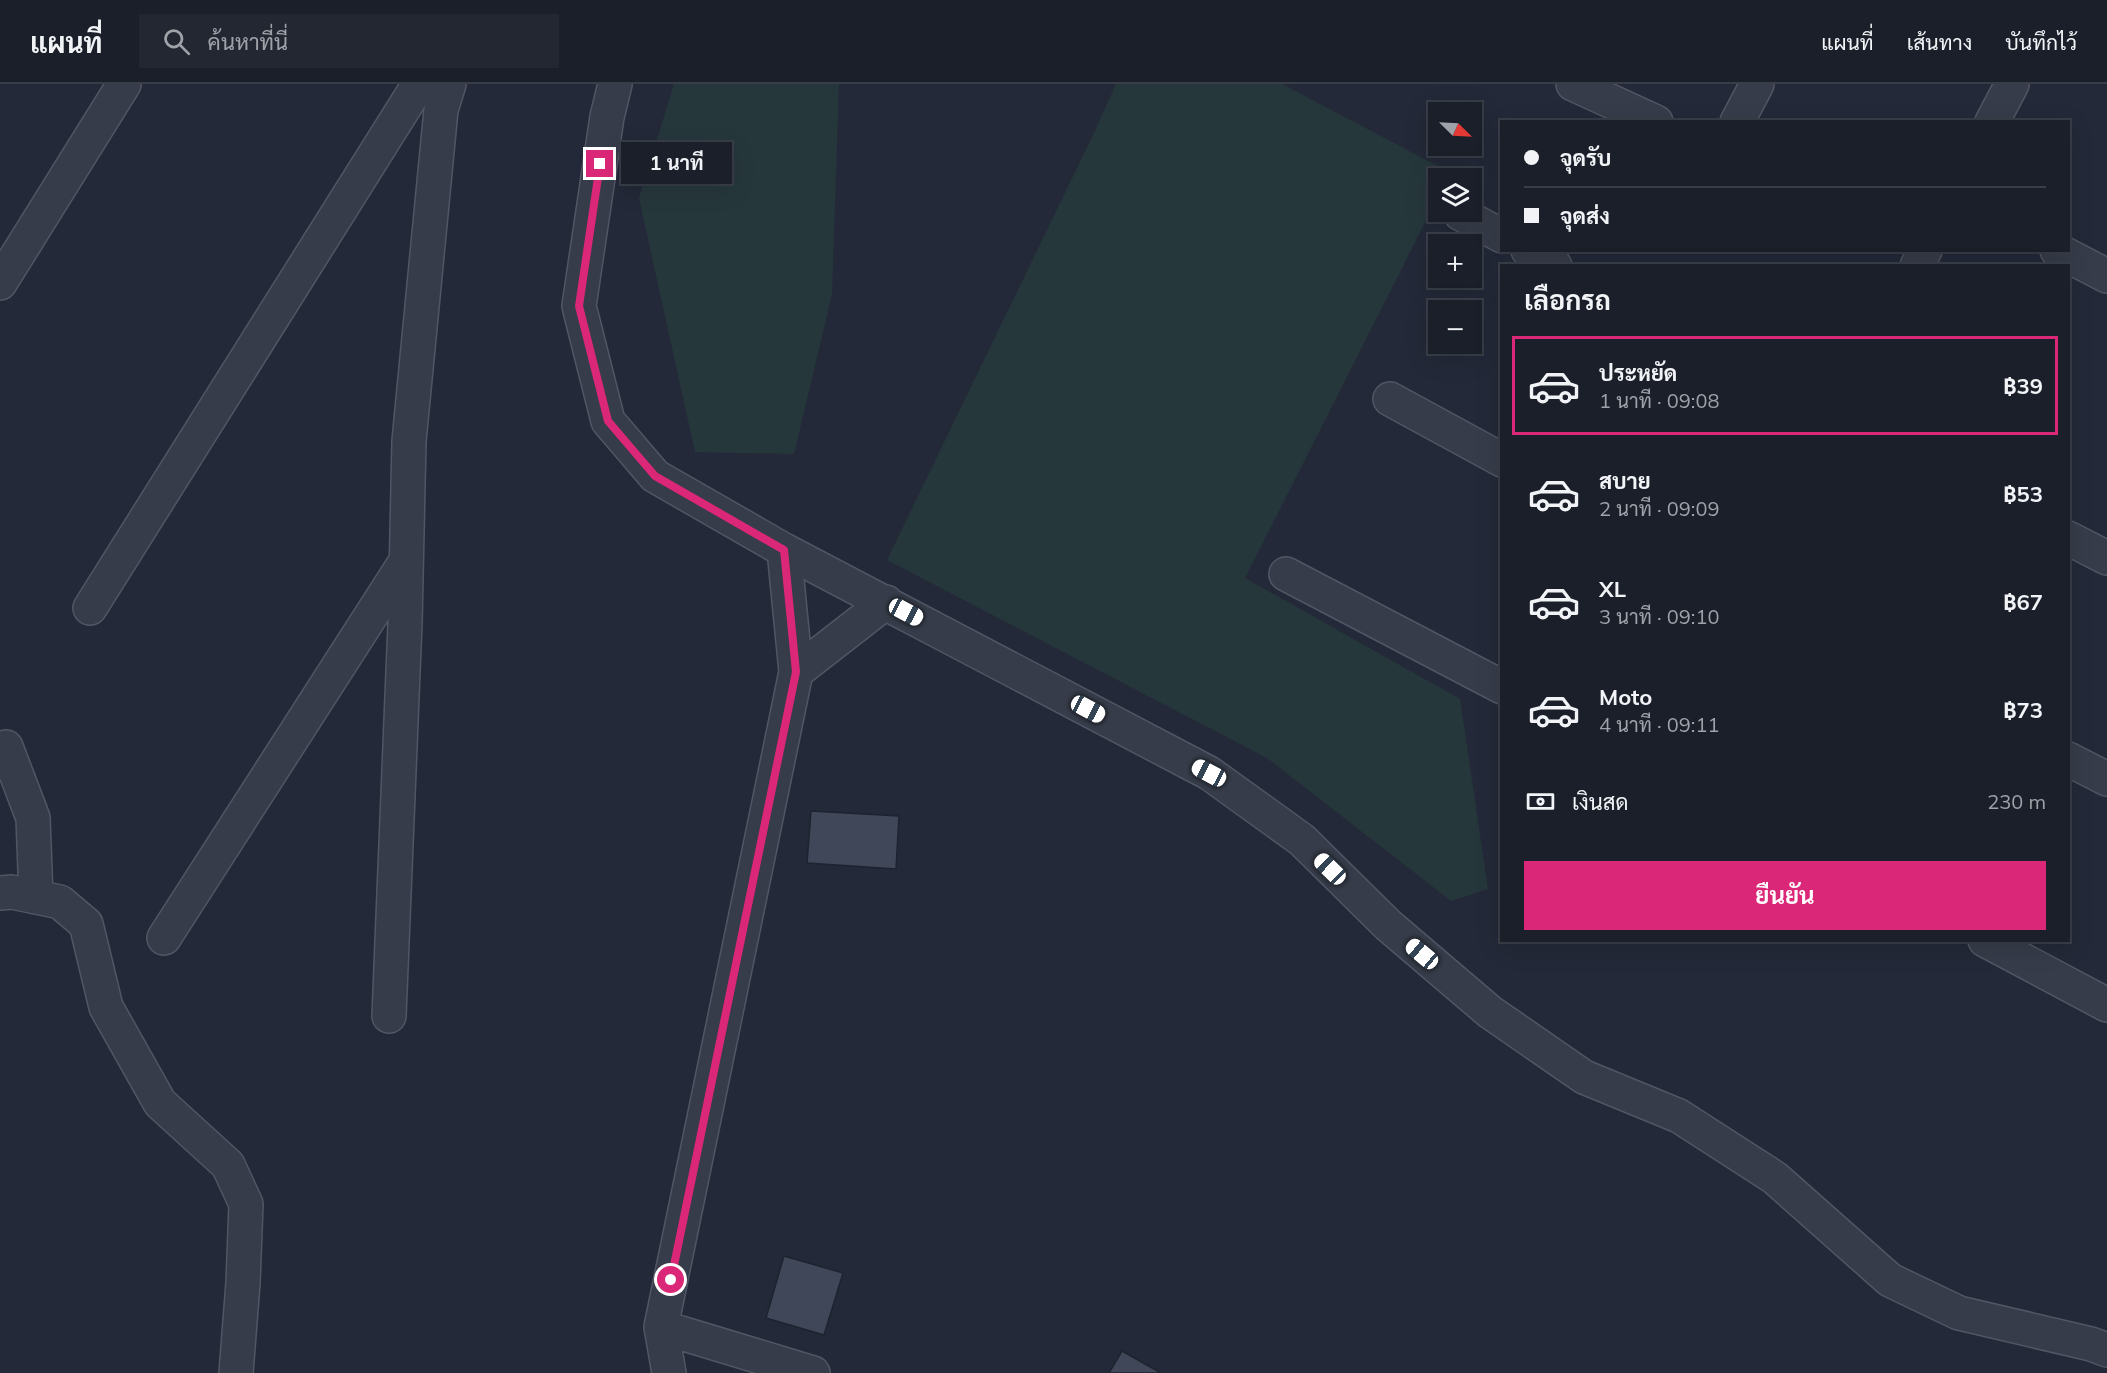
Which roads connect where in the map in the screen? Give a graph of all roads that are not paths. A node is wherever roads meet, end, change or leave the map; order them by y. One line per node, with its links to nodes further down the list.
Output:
1 (124, 84): 17 (street)
2 (419, 84): 26 (street)
3 (448, 84): 23 (street)
4 (615, 84): 21 (street)
5 (1573, 84): 8 (street)
6 (1757, 84): 9 (street)
7 (2012, 84): 10 (street)
8 (1652, 120)
9 (1738, 120)
10 (1993, 120)
11 (1476, 222): 12 (street)
12 (1500, 235)
13 (1530, 252): 15 (street)
14 (2061, 252): 16 (street)
15 (1552, 264)
16 (2107, 276)
17 (0, 283)
18 (1390, 399): 19 (street)
19 (1500, 459)
20 (2070, 539): 22 (street)
21 (784, 550): 25 (street); 27 (street)
22 (2107, 558)
23 (406, 561): 34 (street); 37 (street)
24 (1286, 574): 28 (street)
25 (886, 602): 27 (street); 39 (street)
26 (90, 608)
27 (796, 672): 38 (street)
28 (1500, 686)
29 (6, 747): 33 (street)
30 (2070, 760): 31 (street)
31 (2107, 779)
32 (0, 893): 33 (street)
33 (36, 897): 40 (street)
34 (164, 938)
35 (1989, 942): 36 (street)
36 (2107, 1005)
37 (389, 1016)
38 (661, 1327): 41 (street); 42 (street)
39 (2107, 1350)
40 (236, 1373)
41 (669, 1373)
42 (813, 1373)

